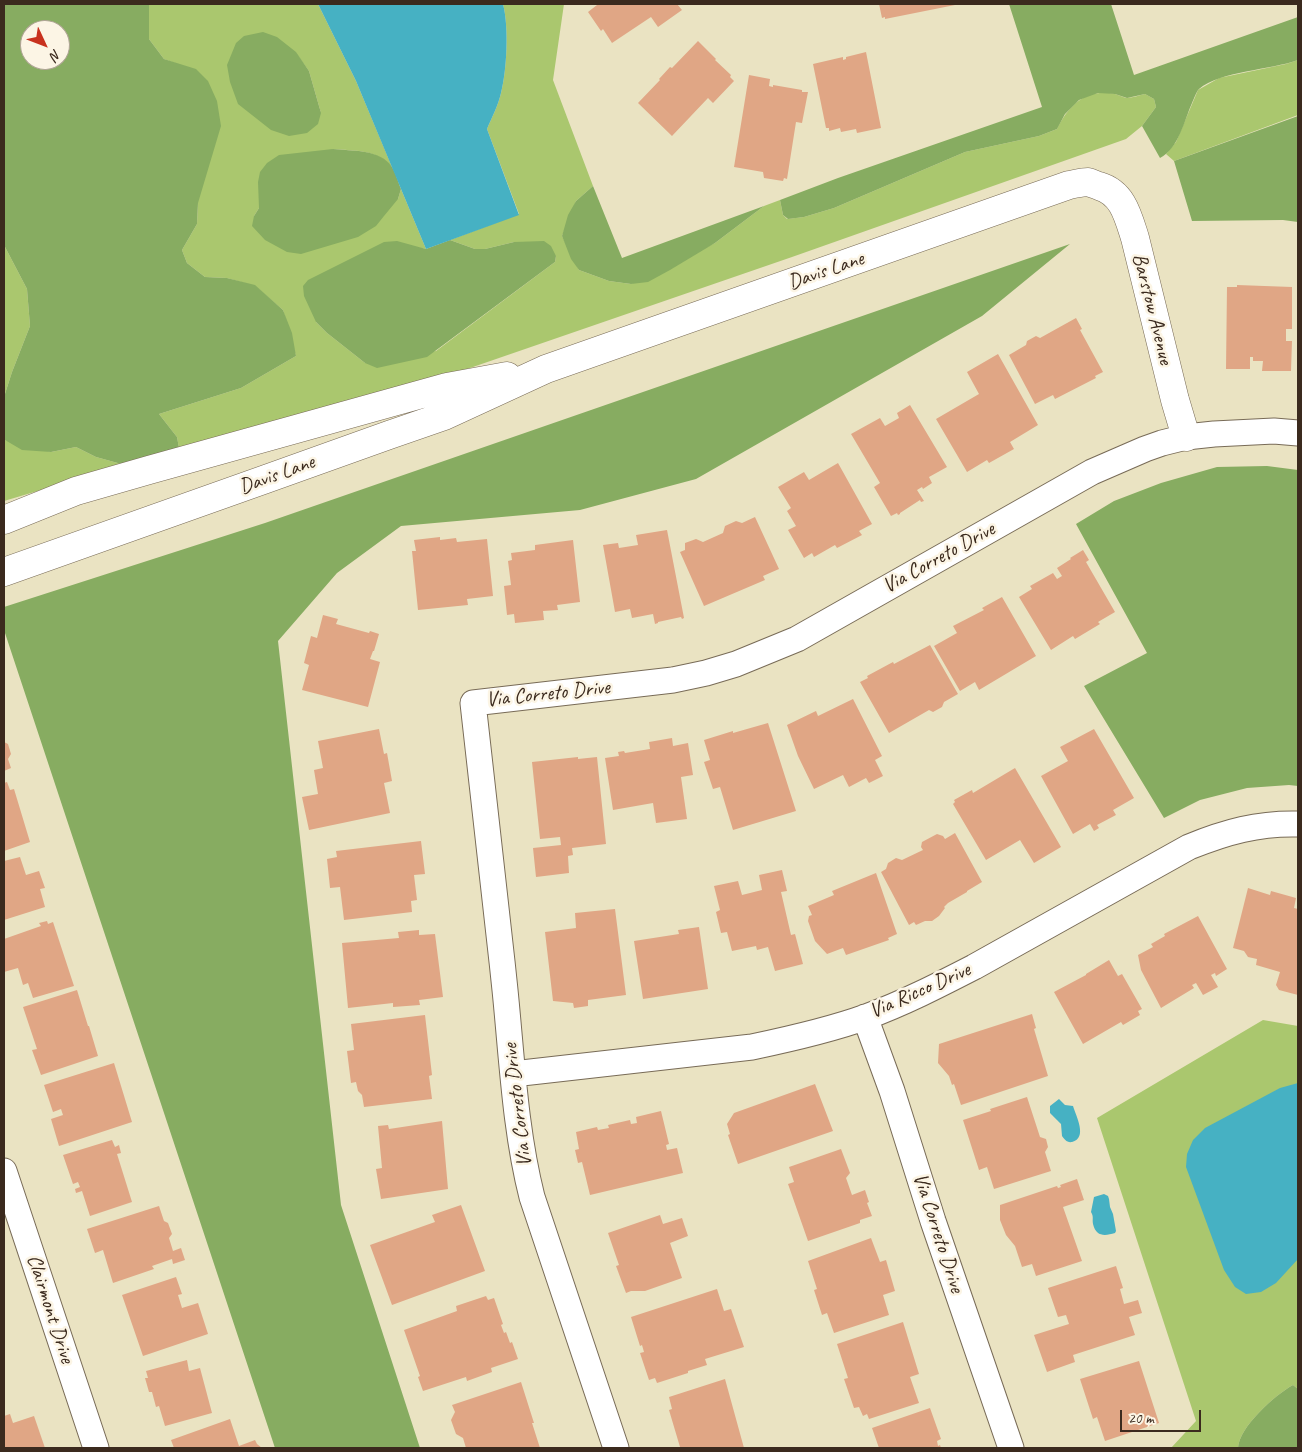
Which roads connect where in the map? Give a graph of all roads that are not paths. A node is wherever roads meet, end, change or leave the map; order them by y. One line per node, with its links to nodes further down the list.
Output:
1 (1107, 188): 2 (street, Davis Lane); 4 (street, Barstow Avenue)
2 (546, 369): 5 (street, Davis Lane); 6 (street, Davis Lane)
3 (1298, 432): 4 (street, Via Correto Drive)
4 (1186, 437): 9 (street, Via Correto Drive)
5 (4, 520)
6 (4, 572)
7 (1298, 824): 8 (street, Via Ricco Drive)
8 (865, 1017): 9 (street, Via Ricco Drive); 13 (street, Via Correto Drive)
9 (513, 1074): 12 (street, Via Correto Drive)
10 (4, 1171): 11 (street, Clairmont Drive)
11 (96, 1448)
12 (616, 1448)
13 (1011, 1448)

